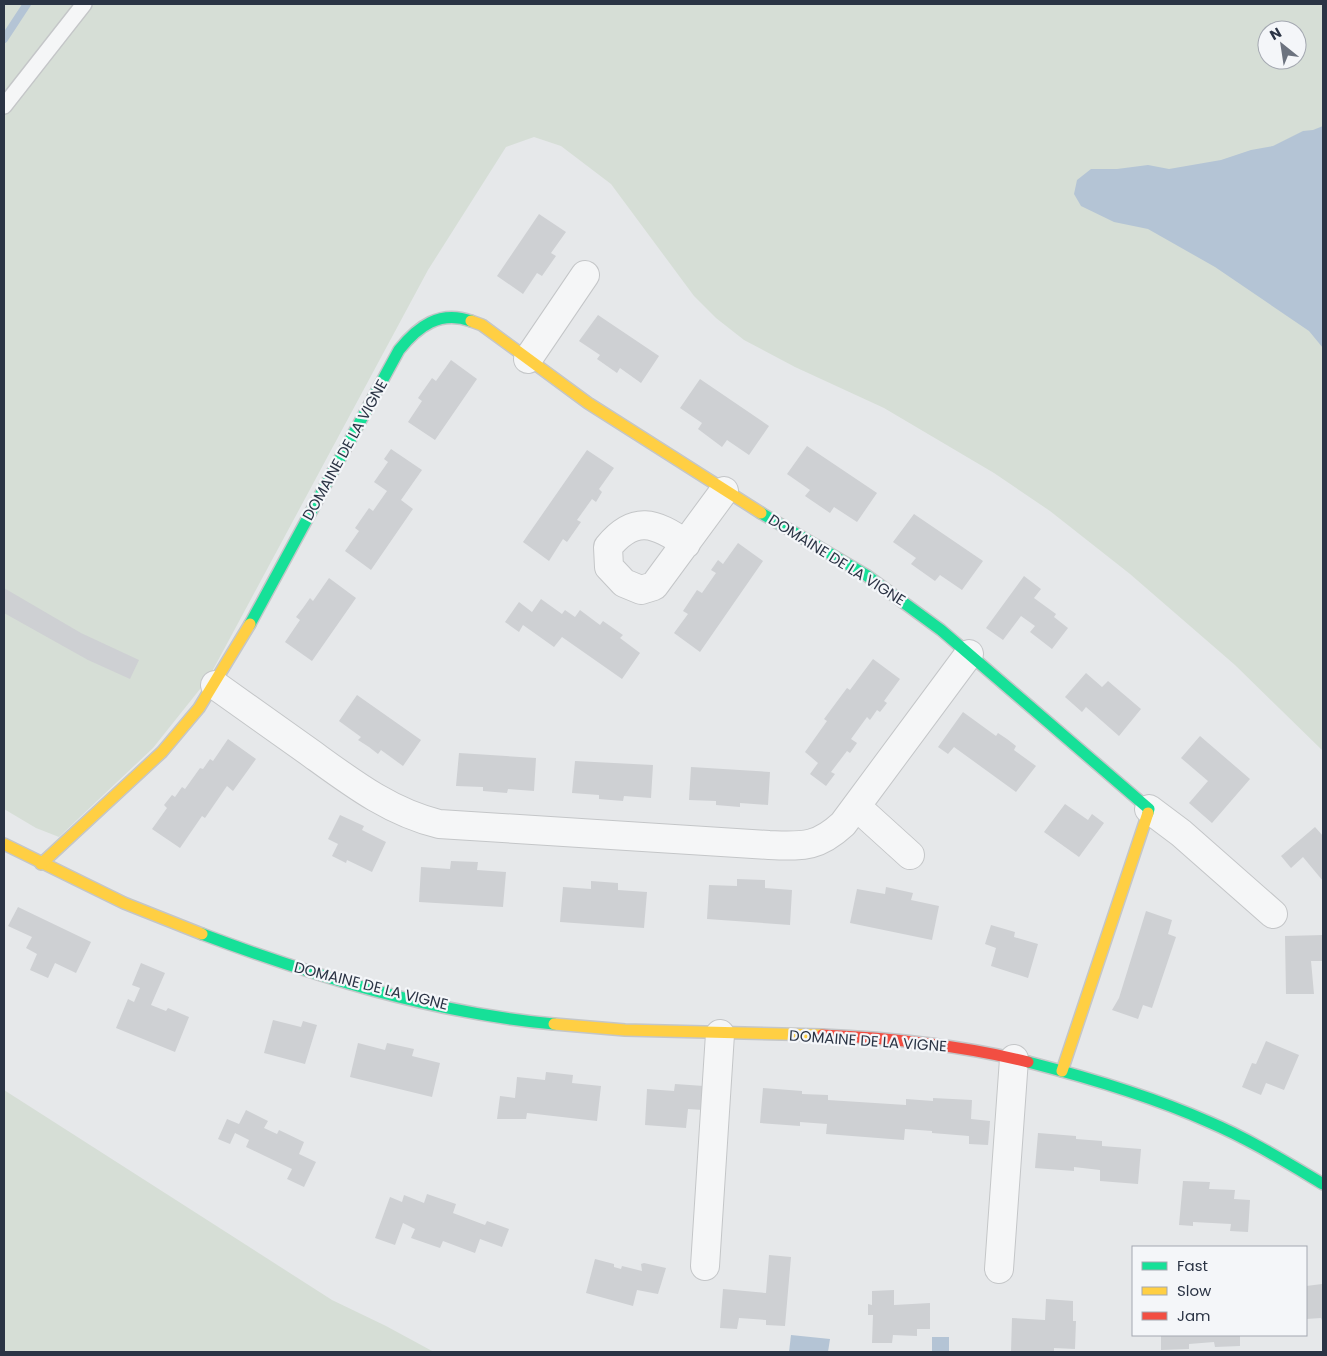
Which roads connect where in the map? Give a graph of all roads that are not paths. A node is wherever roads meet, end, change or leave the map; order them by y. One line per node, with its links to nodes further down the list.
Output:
1 (84, 4): 2 (lane)
2 (4, 106)
3 (585, 275): 4 (street)
4 (528, 359): 5 (street, DOMAINE DE LA VIGNE); 8 (street, DOMAINE DE LA VIGNE)
5 (724, 491): 6 (street); 7 (street, DOMAINE DE LA VIGNE)
6 (686, 544)
7 (969, 654): 9 (street); 10 (street, DOMAINE DE LA VIGNE)
8 (215, 685): 9 (street); 13 (street, DOMAINE DE LA VIGNE)
9 (857, 807): 12 (street)
10 (1149, 808): 14 (street, DOMAINE DE LA VIGNE); 17 (street)
11 (4, 844): 13 (street, DOMAINE DE LA VIGNE)
12 (910, 855)
13 (41, 864): 15 (street, DOMAINE DE LA VIGNE)
14 (1273, 914)
15 (720, 1034): 16 (street, DOMAINE DE LA VIGNE); 19 (street)
16 (1014, 1059): 17 (street, DOMAINE DE LA VIGNE); 20 (street)
17 (1062, 1070): 18 (street, DOMAINE DE LA VIGNE)
18 (1323, 1184)
19 (706, 1266)
20 (999, 1269)

